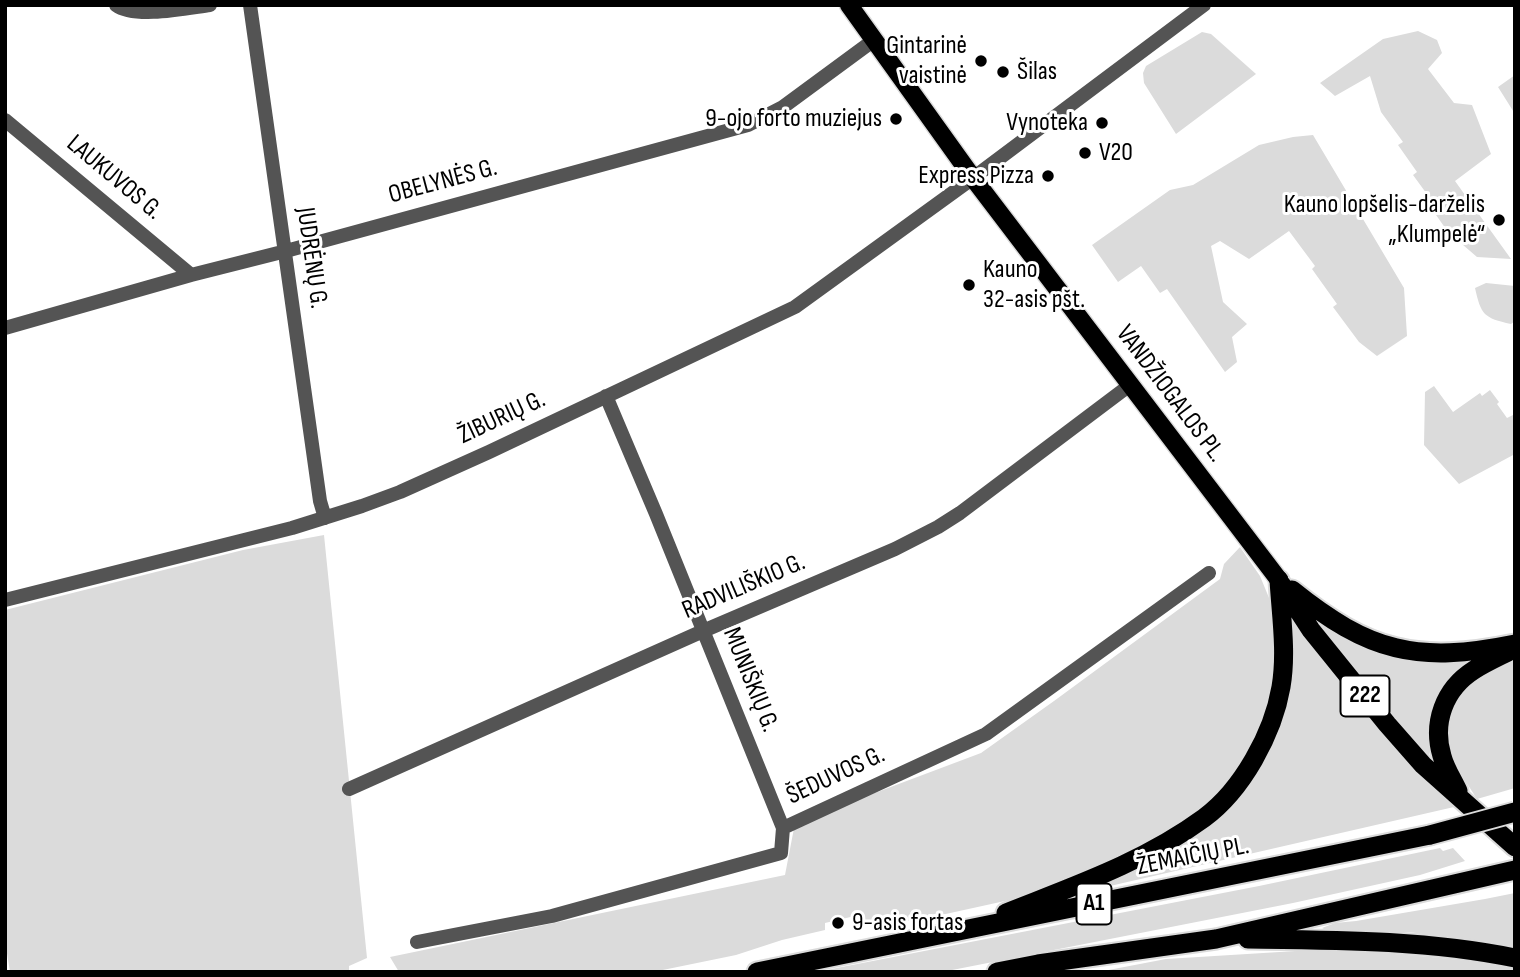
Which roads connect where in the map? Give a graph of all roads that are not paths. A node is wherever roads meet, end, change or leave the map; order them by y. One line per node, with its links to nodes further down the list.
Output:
1 (116, 5): 2 (street)
2 (210, 5)
3 (250, 5): 9 (street, JUDRĖNŲ G.)
4 (849, 5): 6 (main road, VANDŽIOGALOS PL. / 222)
5 (1204, 5): 8 (street, ŽIBURIŲ G.)
6 (873, 40): 8 (main road, VANDŽIOGALOS PL. / 222); 9 (street, OBELYNĖS G.)
7 (5, 120): 10 (street, LAUKUVOS G.)
8 (973, 178): 12 (main road, VANDŽIOGALOS PL. / 222); 13 (street, ŽIBURIŲ G.)
9 (286, 251): 10 (street, OBELYNĖS G.); 14 (street, JUDRĖNŲ G.)
10 (191, 275): 11 (street, OBELYNĖS G.)
11 (5, 328)
12 (1130, 385): 16 (main road, VANDŽIOGALOS PL. / 222); 18 (street, RADVILIŠKIO G.)
13 (606, 396): 14 (street, ŽIBURIŲ G.); 18 (street, MUNIŠKIŲ G.)
14 (325, 518): 17 (street, ŽIBURIŲ G.)
15 (1209, 573): 23 (street, ŠEDUVOS G.)
16 (1279, 580): 19 (highway, 222); 21 (highway, VANDŽIOGALOS PL. / 222); 26 (highway)
17 (5, 600)
18 (703, 631): 20 (street, RADVILIŠKIO G.); 23 (street, MUNIŠKIŲ G.)
19 (1515, 646): 21 (highway)
20 (349, 789)
21 (1463, 802): 24 (highway, 222)
22 (1515, 812): 26 (highway, ŽEMAIČIŲ PL. / A1, bridge)
23 (783, 828): 28 (street, ŠEDUVOS G.)
24 (1515, 848)
25 (1515, 870): 27 (highway, A1)
26 (961, 931): 30 (highway, ŽEMAIČIŲ PL. / A1)
27 (1216, 939): 29 (highway); 31 (highway, A1)
28 (417, 942)
29 (1515, 958)
30 (757, 972)
31 (997, 972)

